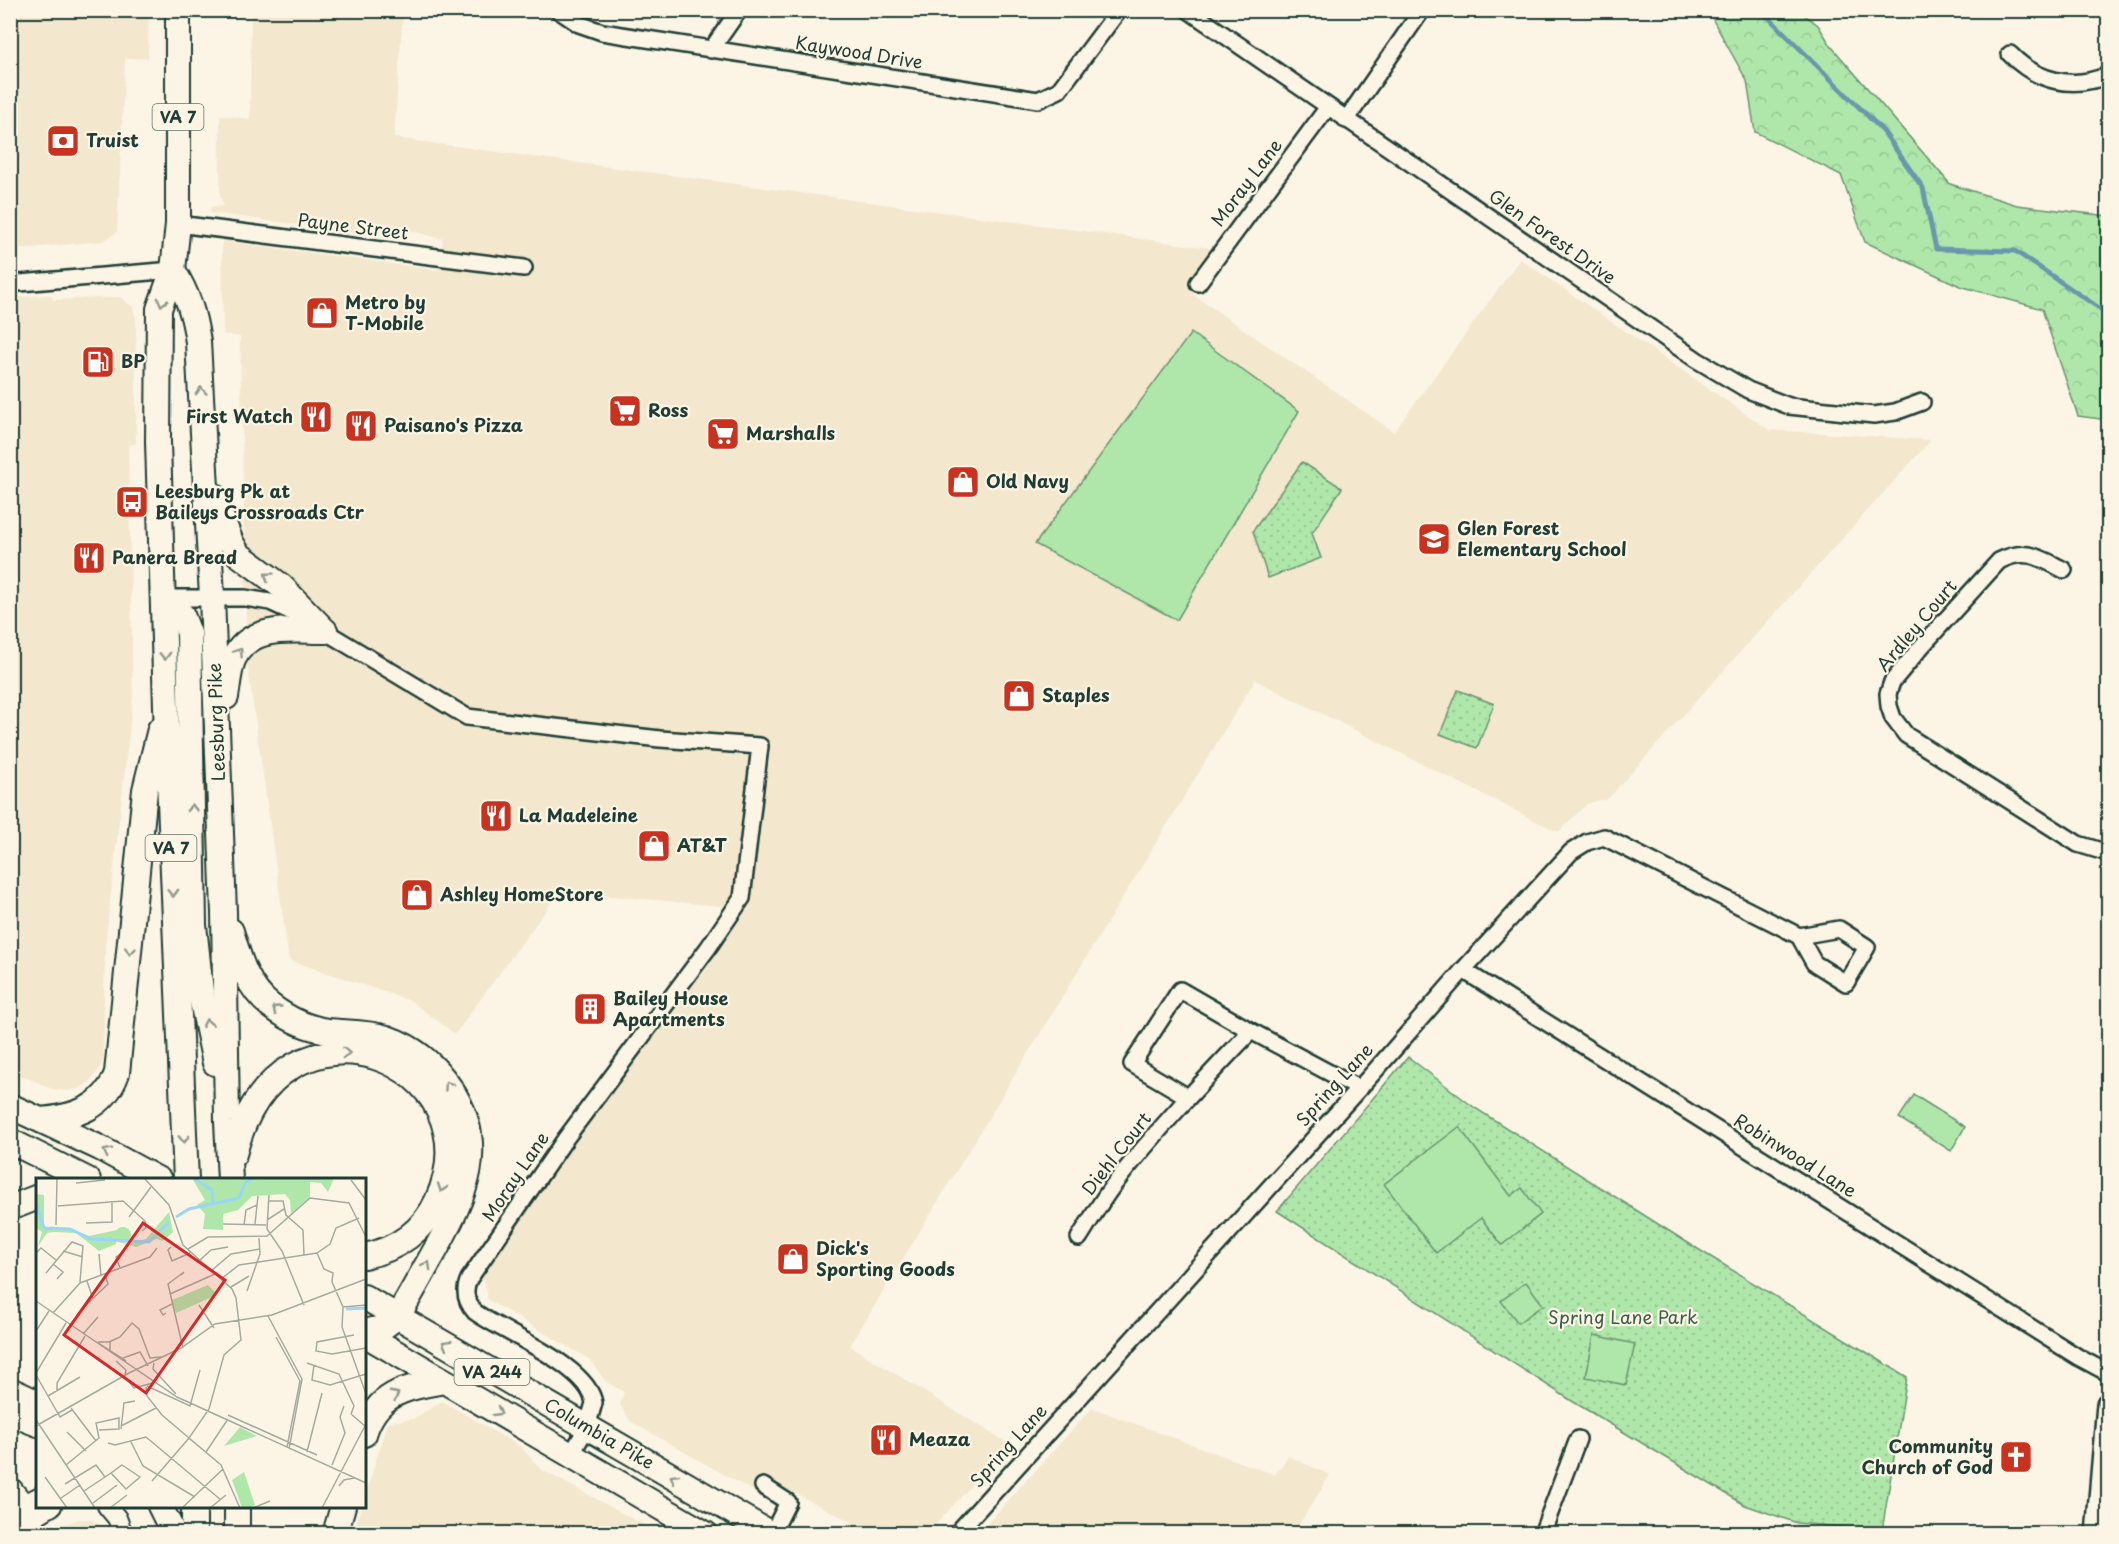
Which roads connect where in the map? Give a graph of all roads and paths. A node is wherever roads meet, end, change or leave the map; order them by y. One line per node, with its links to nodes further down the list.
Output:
1 (178, 10): 14 (main road, VA 7)
2 (558, 10): 7 (street, Kaywood Drive)
3 (739, 10): 7 (street)
4 (1119, 10): 10 (street)
5 (1188, 10): 11 (street, Glen Forest Drive)
6 (1422, 10): 13 (street)
7 (711, 50): 10 (street, Kaywood Drive)
8 (2010, 54): 9 (street)
9 (2109, 75)
10 (1048, 97): 12 (street)
11 (1328, 107): 13 (street, Glen Forest Drive); 18 (street, Moray Lane)
12 (1056, 111)
13 (1346, 120): 19 (street, Glen Forest Drive)
14 (178, 224): 15 (street, Payne Street); 16 (main road, VA 7)
15 (524, 268)
16 (173, 270): 17 (street); 20 (main road, Leesburg Pike / VA 7, one-way to 16); 23 (main road, VA 7, one-way to 23)
17 (10, 281)
18 (1198, 283)
19 (1922, 402)
20 (205, 476): 22 (main road, Leesburg Pike / VA 7); 24 (main road, one-way to 20)
21 (2064, 570): 27 (street, Ardley Court)
22 (212, 597): 23 (street); 24 (street); 26 (main road, Leesburg Pike / VA 7)
23 (163, 598): 25 (main road, VA 7, one-way to 25); 36 (main road, one-way to 23)
24 (325, 631): 26 (main road, one-way to 24); 57 (street, Moray Lane)
25 (166, 707): 35 (main road, one-way to 35); 41 (main road, VA 7, one-way to 41)
26 (218, 750): 28 (main road, Leesburg Pike / VA 7)
27 (2109, 853)
28 (224, 912): 36 (main road, Leesburg Pike / VA 7); 47 (main road, one-way to 28)
29 (1799, 936): 30 (street, Spring Lane)
30 (1463, 970): 32 (street, Spring Lane); 50 (street, Robinwood Lane)
31 (1251, 1031): 32 (street); 33 (street, Diehl Court); 33 (street)
32 (1359, 1088): 77 (street, Spring Lane)
33 (1188, 1097): 44 (street, Diehl Court)
34 (13, 1113): 35 (main road)
35 (41, 1120): 40 (main road, one-way to 35)
36 (233, 1126): 38 (main road); 45 (main road, one-way to 45)
37 (10, 1141): 39 (main road)
38 (230, 1175)
39 (86, 1178)
40 (157, 1178)
41 (186, 1178)
42 (36, 1198): 43 (main road)
43 (10, 1208)
44 (1079, 1238)
45 (366, 1255)
46 (366, 1298): 47 (main road, Columbia Pike / VA 244)
47 (398, 1316): 48 (main road); 57 (main road, Columbia Pike / VA 244, one-way to 47)
48 (366, 1332)
49 (366, 1334): 51 (main road, Columbia Pike / VA 244)
50 (2109, 1372)
51 (444, 1381): 58 (main road, one-way to 51); 60 (main road, Columbia Pike / VA 244, one-way to 60)
52 (10, 1390): 53 (main road)
53 (36, 1402)
54 (2109, 1404): 61 (main road)
55 (10, 1413): 56 (main road)
56 (36, 1423)
57 (587, 1427): 60 (street, Moray Lane); 76 (main road, Columbia Pike / VA 244, one-way to 57)
58 (366, 1430)
59 (1578, 1439): 78 (street)
60 (571, 1455): 75 (main road, Columbia Pike / VA 244)
61 (2105, 1485): 79 (main road)
62 (763, 1486): 76 (street)
63 (49, 1508): 69 (street)
64 (109, 1508): 70 (street)
65 (161, 1508): 71 (main road)
66 (194, 1508): 72 (main road)
67 (237, 1508): 73 (main road)
68 (342, 1508): 74 (main road)
69 (10, 1531)
70 (123, 1533)
71 (174, 1533)
72 (194, 1533)
73 (237, 1533)
74 (335, 1533)
75 (706, 1533)
76 (771, 1533)
77 (956, 1533)
78 (1542, 1533)
79 (2097, 1533)

